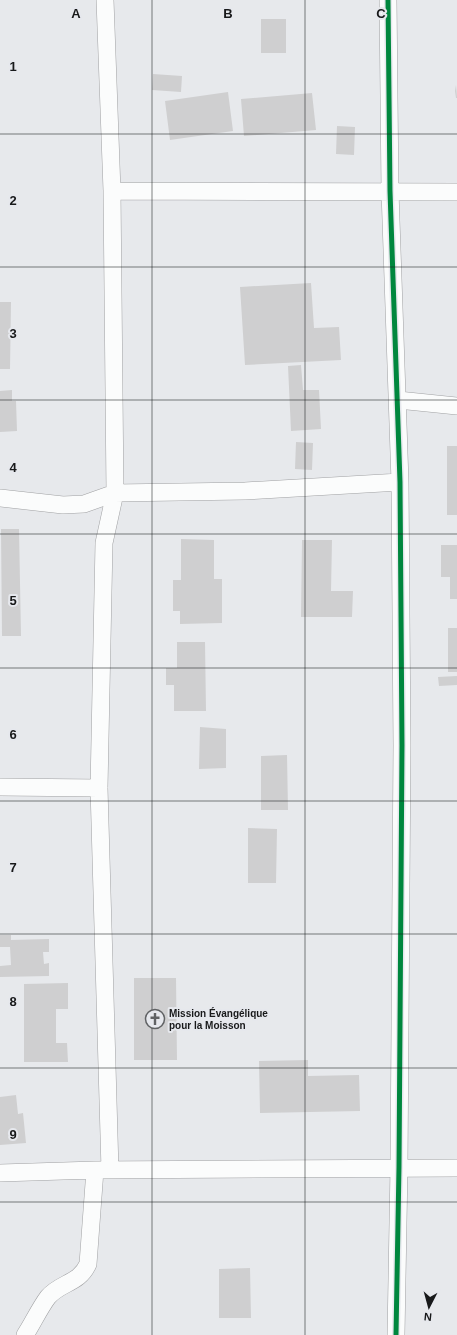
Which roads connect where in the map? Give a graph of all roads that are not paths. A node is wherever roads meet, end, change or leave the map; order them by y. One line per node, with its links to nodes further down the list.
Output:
1 (105, 0): 3 (street)
2 (388, 0): 4 (street)
3 (112, 191): 4 (street); 9 (street)
4 (390, 191): 5 (street); 6 (street)
5 (457, 192)
6 (398, 400): 7 (street); 8 (street)
7 (457, 406)
8 (400, 482): 9 (street); 13 (street)
9 (115, 493): 10 (street); 12 (street)
10 (0, 498)
11 (0, 787): 12 (street)
12 (99, 788): 15 (street)
13 (399, 1168): 14 (street); 15 (street); 18 (street)
14 (457, 1168)
15 (103, 1170): 16 (street); 17 (street)
16 (0, 1173)
17 (25, 1335)
18 (396, 1335)

